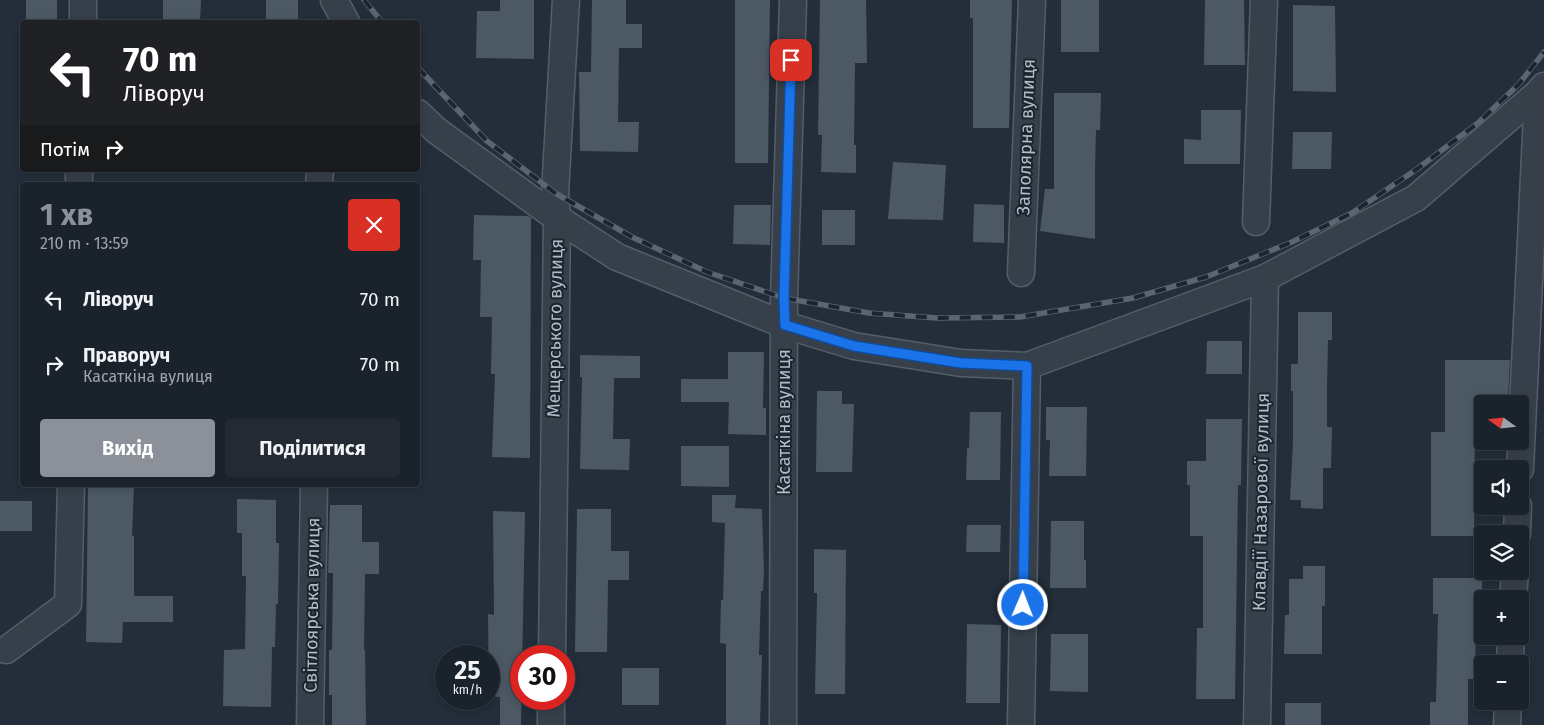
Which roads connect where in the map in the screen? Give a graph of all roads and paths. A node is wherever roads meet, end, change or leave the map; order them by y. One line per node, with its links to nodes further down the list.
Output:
1 (84, 0): 7 (street)
2 (334, 0): 8 (street); 9 (street)
3 (566, 0): 12 (street, Мещерського вулиця)
4 (792, 0): 16 (street, Касаткіна вулиця)
5 (1032, 0): 14 (street, Заполярна вулиця)
6 (1264, 0): 13 (street)
7 (83, 20)
8 (331, 20)
9 (345, 20)
10 (1541, 89): 15 (street); 18 (street)
11 (420, 115): 12 (street)
12 (557, 218): 16 (street); 21 (street, Мещерського вулиця)
13 (1256, 222)
14 (1021, 273)
15 (1265, 278): 17 (street); 29 (street, Клавдії Назарової вулиця)
16 (785, 325): 17 (street); 27 (street, Касаткіна вулиця)
17 (1027, 366): 28 (street)
18 (1520, 460)
19 (71, 487): 22 (street)
20 (314, 487): 25 (street, Світлоярська вулиця)
21 (552, 645)
22 (6, 650)
23 (551, 710): 26 (street)
24 (1508, 710): 30 (street)
25 (310, 725)
26 (551, 725)
27 (783, 725)
28 (1021, 725)
29 (1257, 725)
30 (1507, 725)

